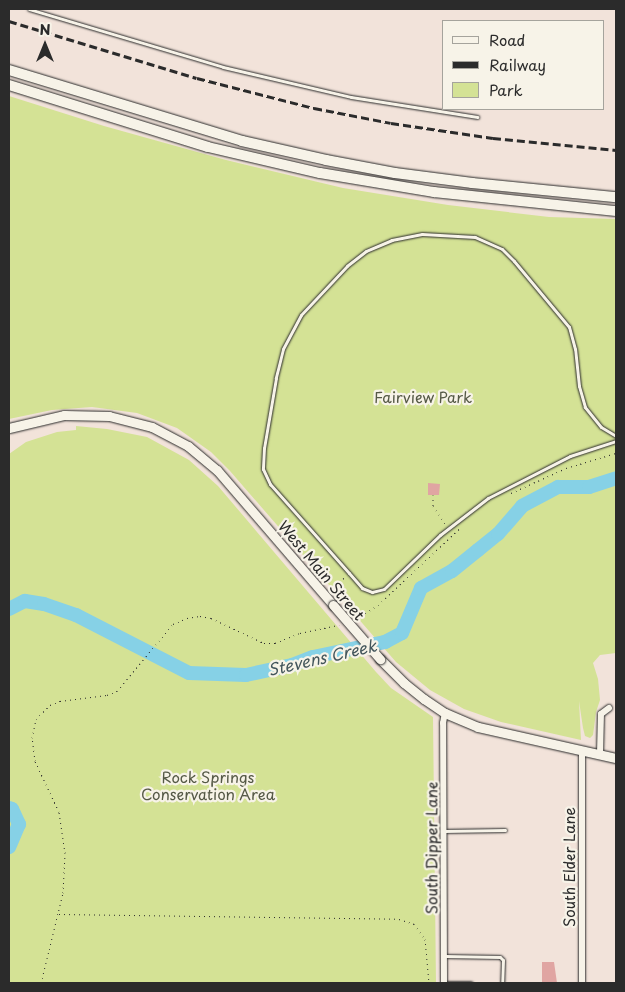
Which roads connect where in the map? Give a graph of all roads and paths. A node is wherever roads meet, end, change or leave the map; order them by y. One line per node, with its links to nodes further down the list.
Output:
1 (29, 9): 4 (lane)
2 (9, 70): 5 (main road)
3 (9, 85): 6 (main road)
4 (477, 117)
5 (616, 197)
6 (616, 210)
7 (9, 428): 20 (street, West Main Street, bridge)
8 (616, 436): 15 (lane)
9 (616, 441): 14 (lane)
10 (616, 453): 12 (path)
11 (434, 495): 14 (path)
12 (505, 496)
13 (464, 525): 17 (path)
14 (449, 528): 15 (lane)
15 (349, 573): 16 (path)
16 (332, 590)
17 (356, 620)
18 (341, 625): 26 (path)
19 (609, 708): 22 (street)
20 (445, 713): 21 (street, West Main Street); 25 (street, South Dipper Lane)
21 (582, 750): 22 (street, West Main Street); 33 (street, South Elder Lane)
22 (600, 754): 23 (street, West Main Street)
23 (616, 758)
24 (505, 830): 25 (lane)
25 (444, 831): 27 (street, South Dipper Lane)
26 (58, 914): 28 (path); 29 (path)
27 (444, 956): 30 (street, South Dipper Lane); 32 (lane)
28 (40, 983)
29 (428, 983)
30 (444, 983): 31 (lane)
31 (472, 983)
32 (502, 983)
33 (582, 983)

